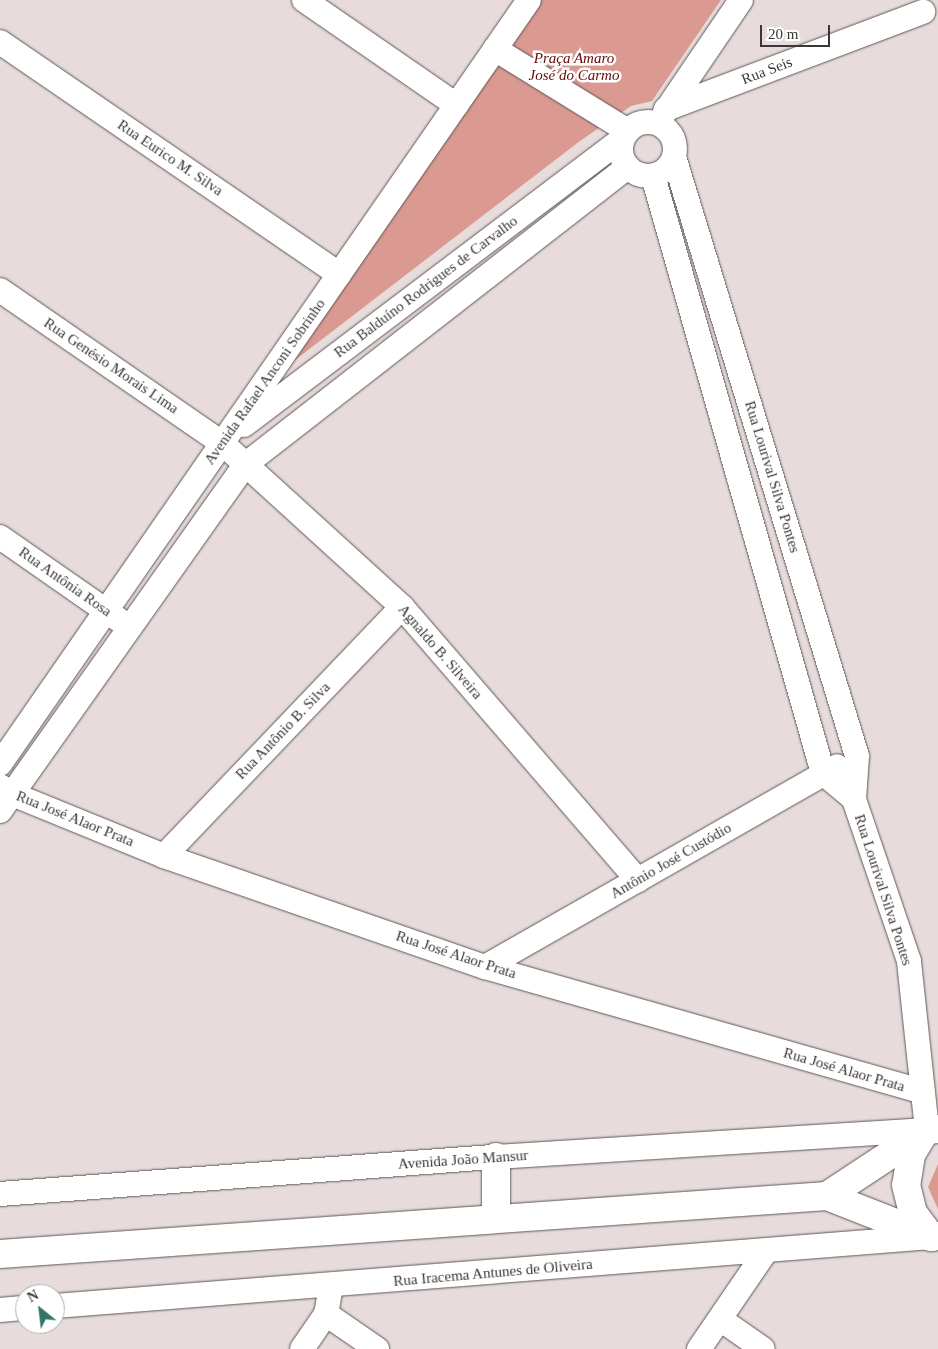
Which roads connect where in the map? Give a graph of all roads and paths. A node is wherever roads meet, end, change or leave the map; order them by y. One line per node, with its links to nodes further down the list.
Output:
1 (304, 0): 7 (street)
2 (529, 0): 6 (street, Avenida Rafael Anconi Sobrinho)
3 (741, 0): 8 (street)
4 (923, 12): 8 (street, Rua Seis)
5 (0, 42): 13 (street, Rua Eurico M. Silva)
6 (495, 49): 7 (street, Avenida Rafael Anconi Sobrinho); 9 (street)
7 (456, 105): 13 (street, Avenida Rafael Anconi Sobrinho)
8 (662, 117): 9 (street); 10 (street)
9 (626, 134): 11 (street); 15 (street, Rua Balduíno Rodrigues de Carvalho)
10 (674, 157): 12 (street); 21 (street, Rua Lourival Silva Pontes)
11 (627, 167): 12 (street); 16 (street, Rua Balduíno Rodrigues de Carvalho)
12 (653, 176): 23 (street, Rua Lourival Silva Pontes)
13 (340, 274): 15 (street, Avenida Rafael Anconi Sobrinho)
14 (0, 290): 15 (street, Rua Genésio Morais Lima)
15 (226, 440): 16 (street, Agnaldo B. Silveira); 19 (street, Avenida Rafael Anconi Sobrinho)
16 (246, 464): 18 (street, Agnaldo B. Silveira); 20 (street, Avenida Rafael Anconi Sobrinho)
17 (0, 537): 19 (street, Rua Antônia Rosa)
18 (402, 606): 26 (street, Rua Antônio B. Silva); 27 (street, Agnaldo B. Silveira)
19 (106, 611): 20 (street, Rua Antônia Rosa); 22 (street, Avenida Rafael Anconi Sobrinho)
20 (129, 627): 24 (street, Avenida Rafael Anconi Sobrinho)
21 (857, 756): 23 (street, Antônio José Custódio); 25 (street, Rua Lourival Silva Pontes)
22 (0, 764)
23 (823, 773): 25 (street, Rua Lourival Silva Pontes); 27 (street, Antônio José Custódio)
24 (4, 797): 26 (street, Rua José Alaor Prata)
25 (854, 799): 29 (street, Rua Lourival Silva Pontes)
26 (164, 856): 28 (street, Rua José Alaor Prata)
27 (638, 880): 28 (street, Antônio José Custódio)
28 (485, 967): 29 (street, Rua José Alaor Prata)
29 (923, 1092): 30 (street, Rua Lourival Silva Pontes)
30 (932, 1130): 31 (street, Avenida João Mansur); 33 (main road); 35 (main road)
31 (496, 1157): 32 (street, Avenida João Mansur); 34 (main road)
32 (0, 1194)
33 (826, 1196): 34 (main road); 35 (main road)
34 (496, 1217): 37 (main road)
35 (934, 1236): 36 (street, Rua Iracema Antunes de Oliveira)
36 (766, 1251): 38 (street, Rua Iracema Antunes de Oliveira); 43 (street)
37 (0, 1254)
38 (331, 1286): 39 (street, Rua Iracema Antunes de Oliveira); 42 (street)
39 (65, 1305)
40 (15, 1309): 41 (street)
41 (0, 1310)
42 (326, 1314): 44 (street); 45 (street)
43 (720, 1319): 46 (street); 47 (street)
44 (302, 1349)
45 (377, 1349)
46 (699, 1349)
47 (763, 1349)

